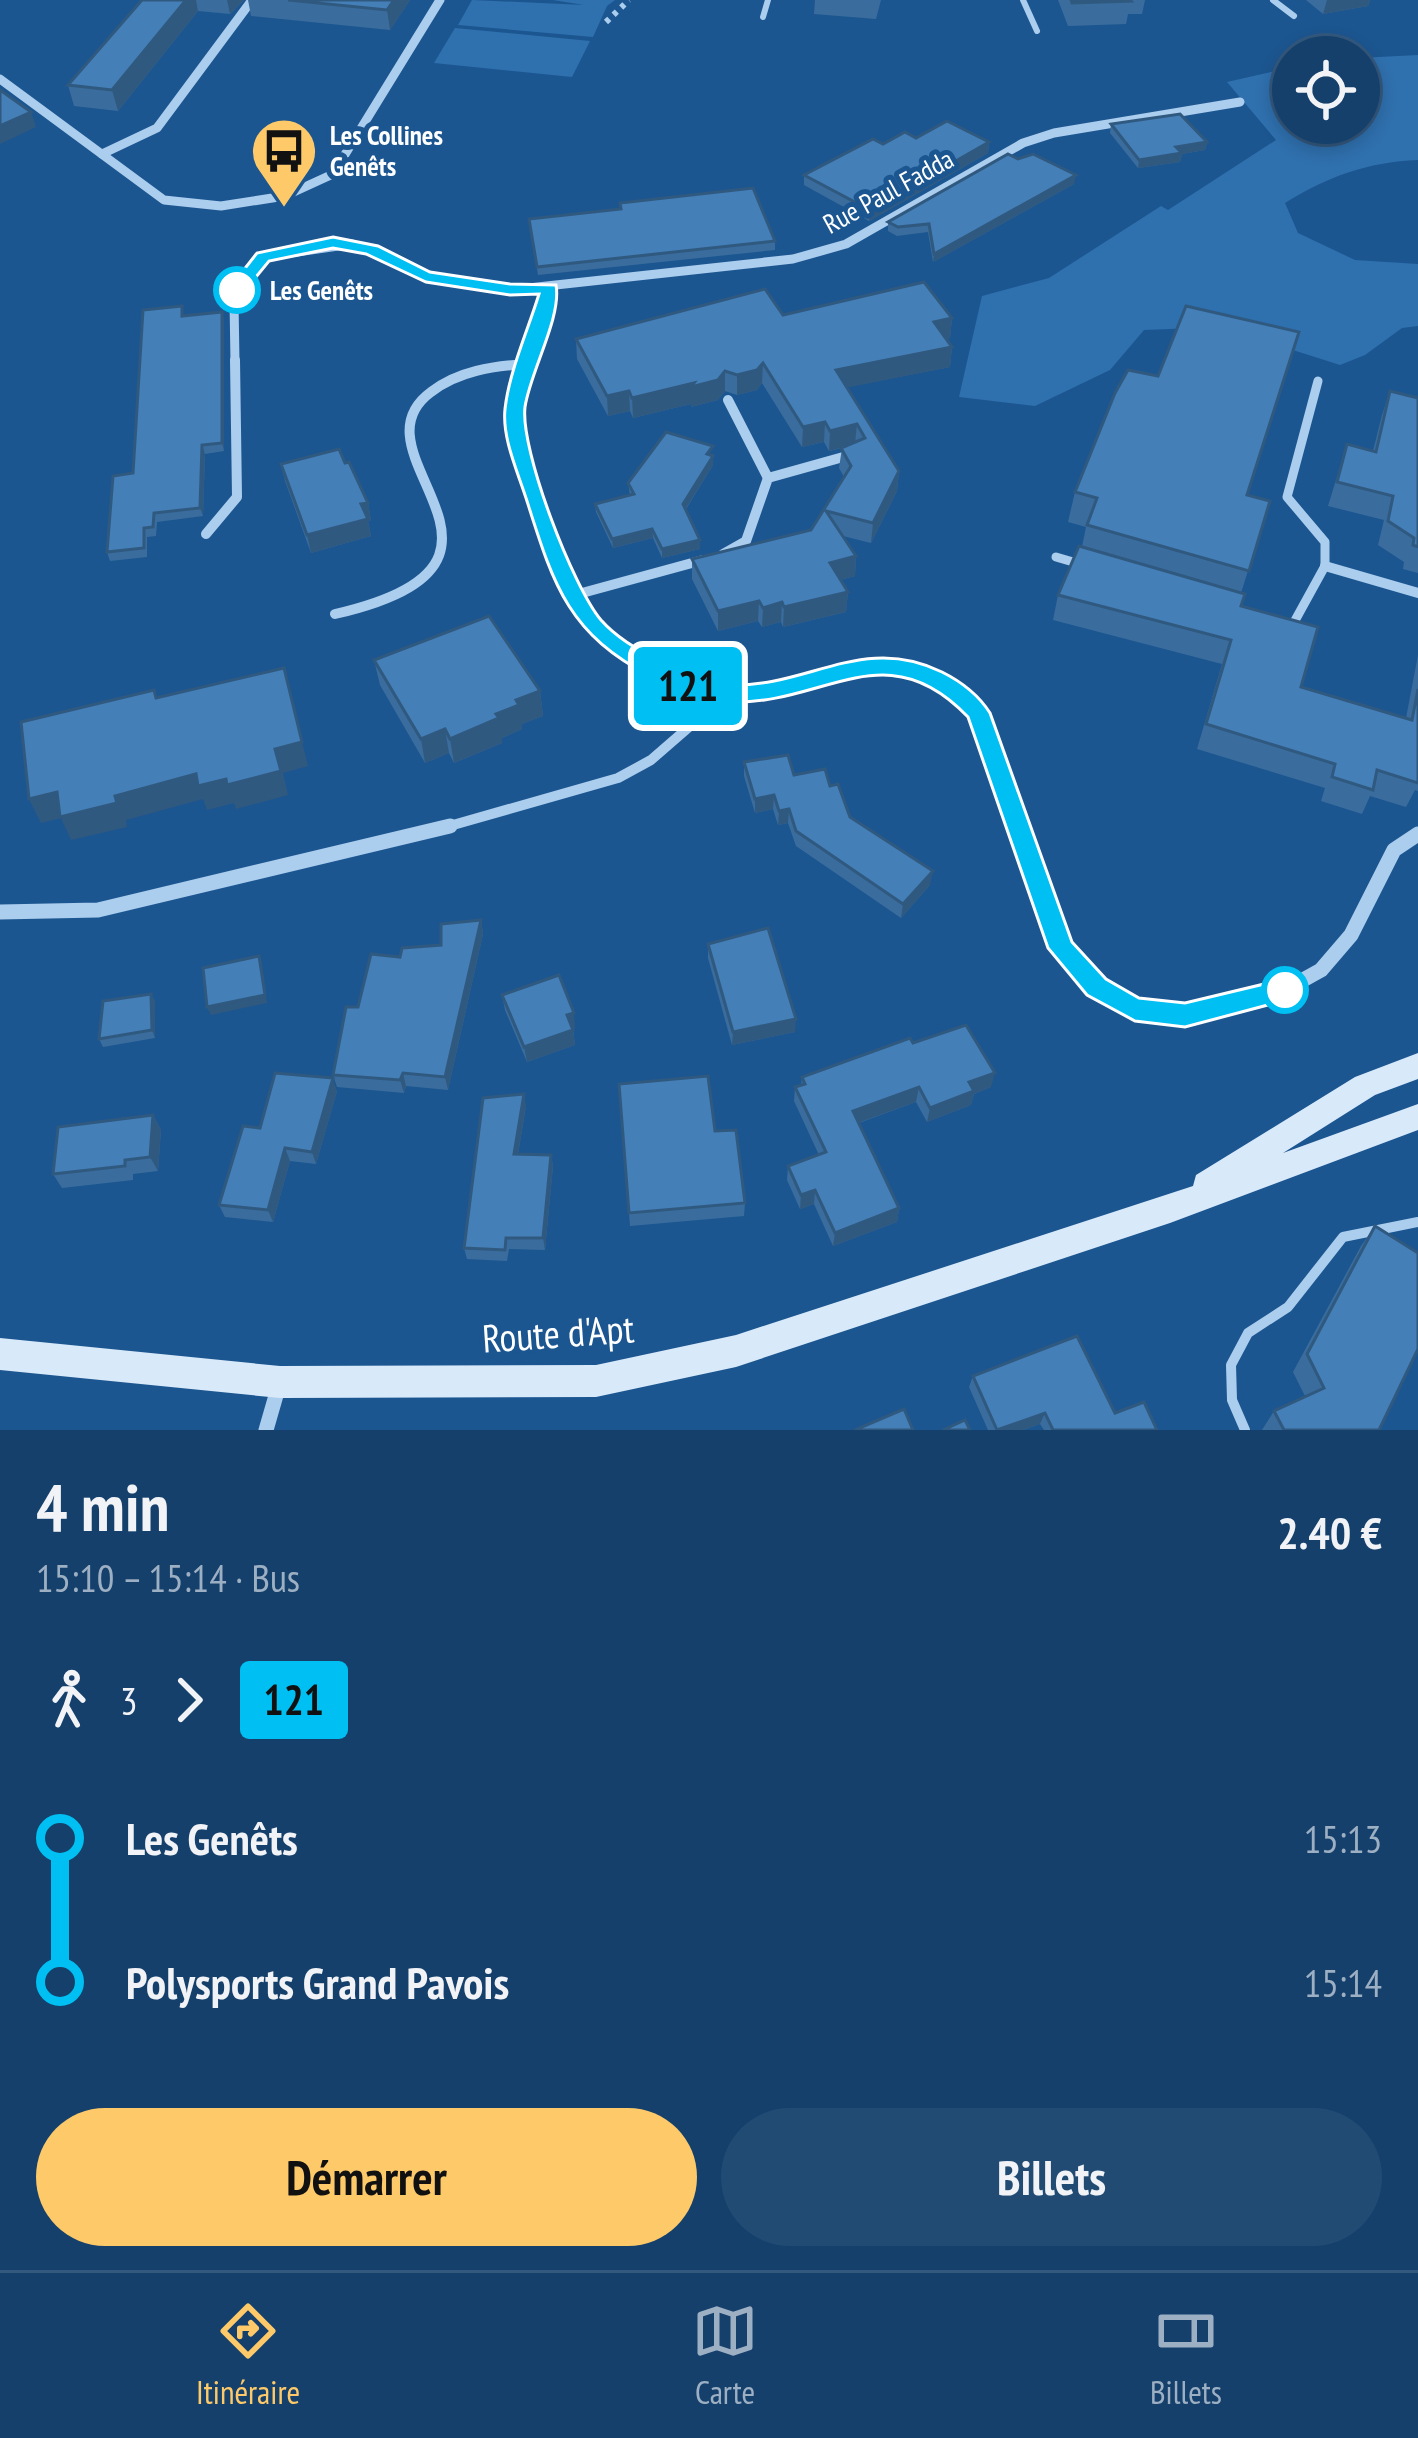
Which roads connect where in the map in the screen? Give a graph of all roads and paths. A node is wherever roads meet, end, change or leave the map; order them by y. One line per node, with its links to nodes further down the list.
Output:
1 (252, 0): 13 (street)
2 (440, 0): 13 (street)
3 (629, 0): 9 (path)
4 (768, 0): 8 (lane)
5 (1024, 0): 10 (lane)
6 (1274, 0): 7 (lane)
7 (1294, 16)
8 (763, 17)
9 (606, 22)
10 (1037, 32)
11 (0, 79): 13 (street)
12 (1240, 102): 14 (street, Rue Paul Fadda)
13 (102, 154)
14 (550, 289): 15 (street); 20 (street, Rue Paul Fadda)
15 (527, 364): 25 (street); 26 (street)
16 (1318, 381): 22 (lane)
17 (728, 400): 19 (street)
18 (854, 454): 19 (street)
19 (768, 478): 25 (street)
20 (206, 534)
21 (1056, 557): 23 (lane)
22 (1324, 566): 24 (street); 27 (lane)
23 (1099, 570)
24 (1418, 593)
25 (572, 596): 28 (street)
26 (334, 614)
27 (1270, 620)
28 (728, 694): 29 (street); 30 (street)
29 (1418, 834)
30 (0, 912)
31 (1418, 1066): 33 (main road, Route d'Apt)
32 (1418, 1118): 33 (main road, Route d'Apt)
33 (1170, 1209): 36 (main road, Route d'Apt)
34 (1418, 1222): 38 (lane)
35 (0, 1354): 36 (main road, Route d'Apt)
36 (280, 1382): 37 (street)
37 (266, 1430)
38 (1245, 1430)

